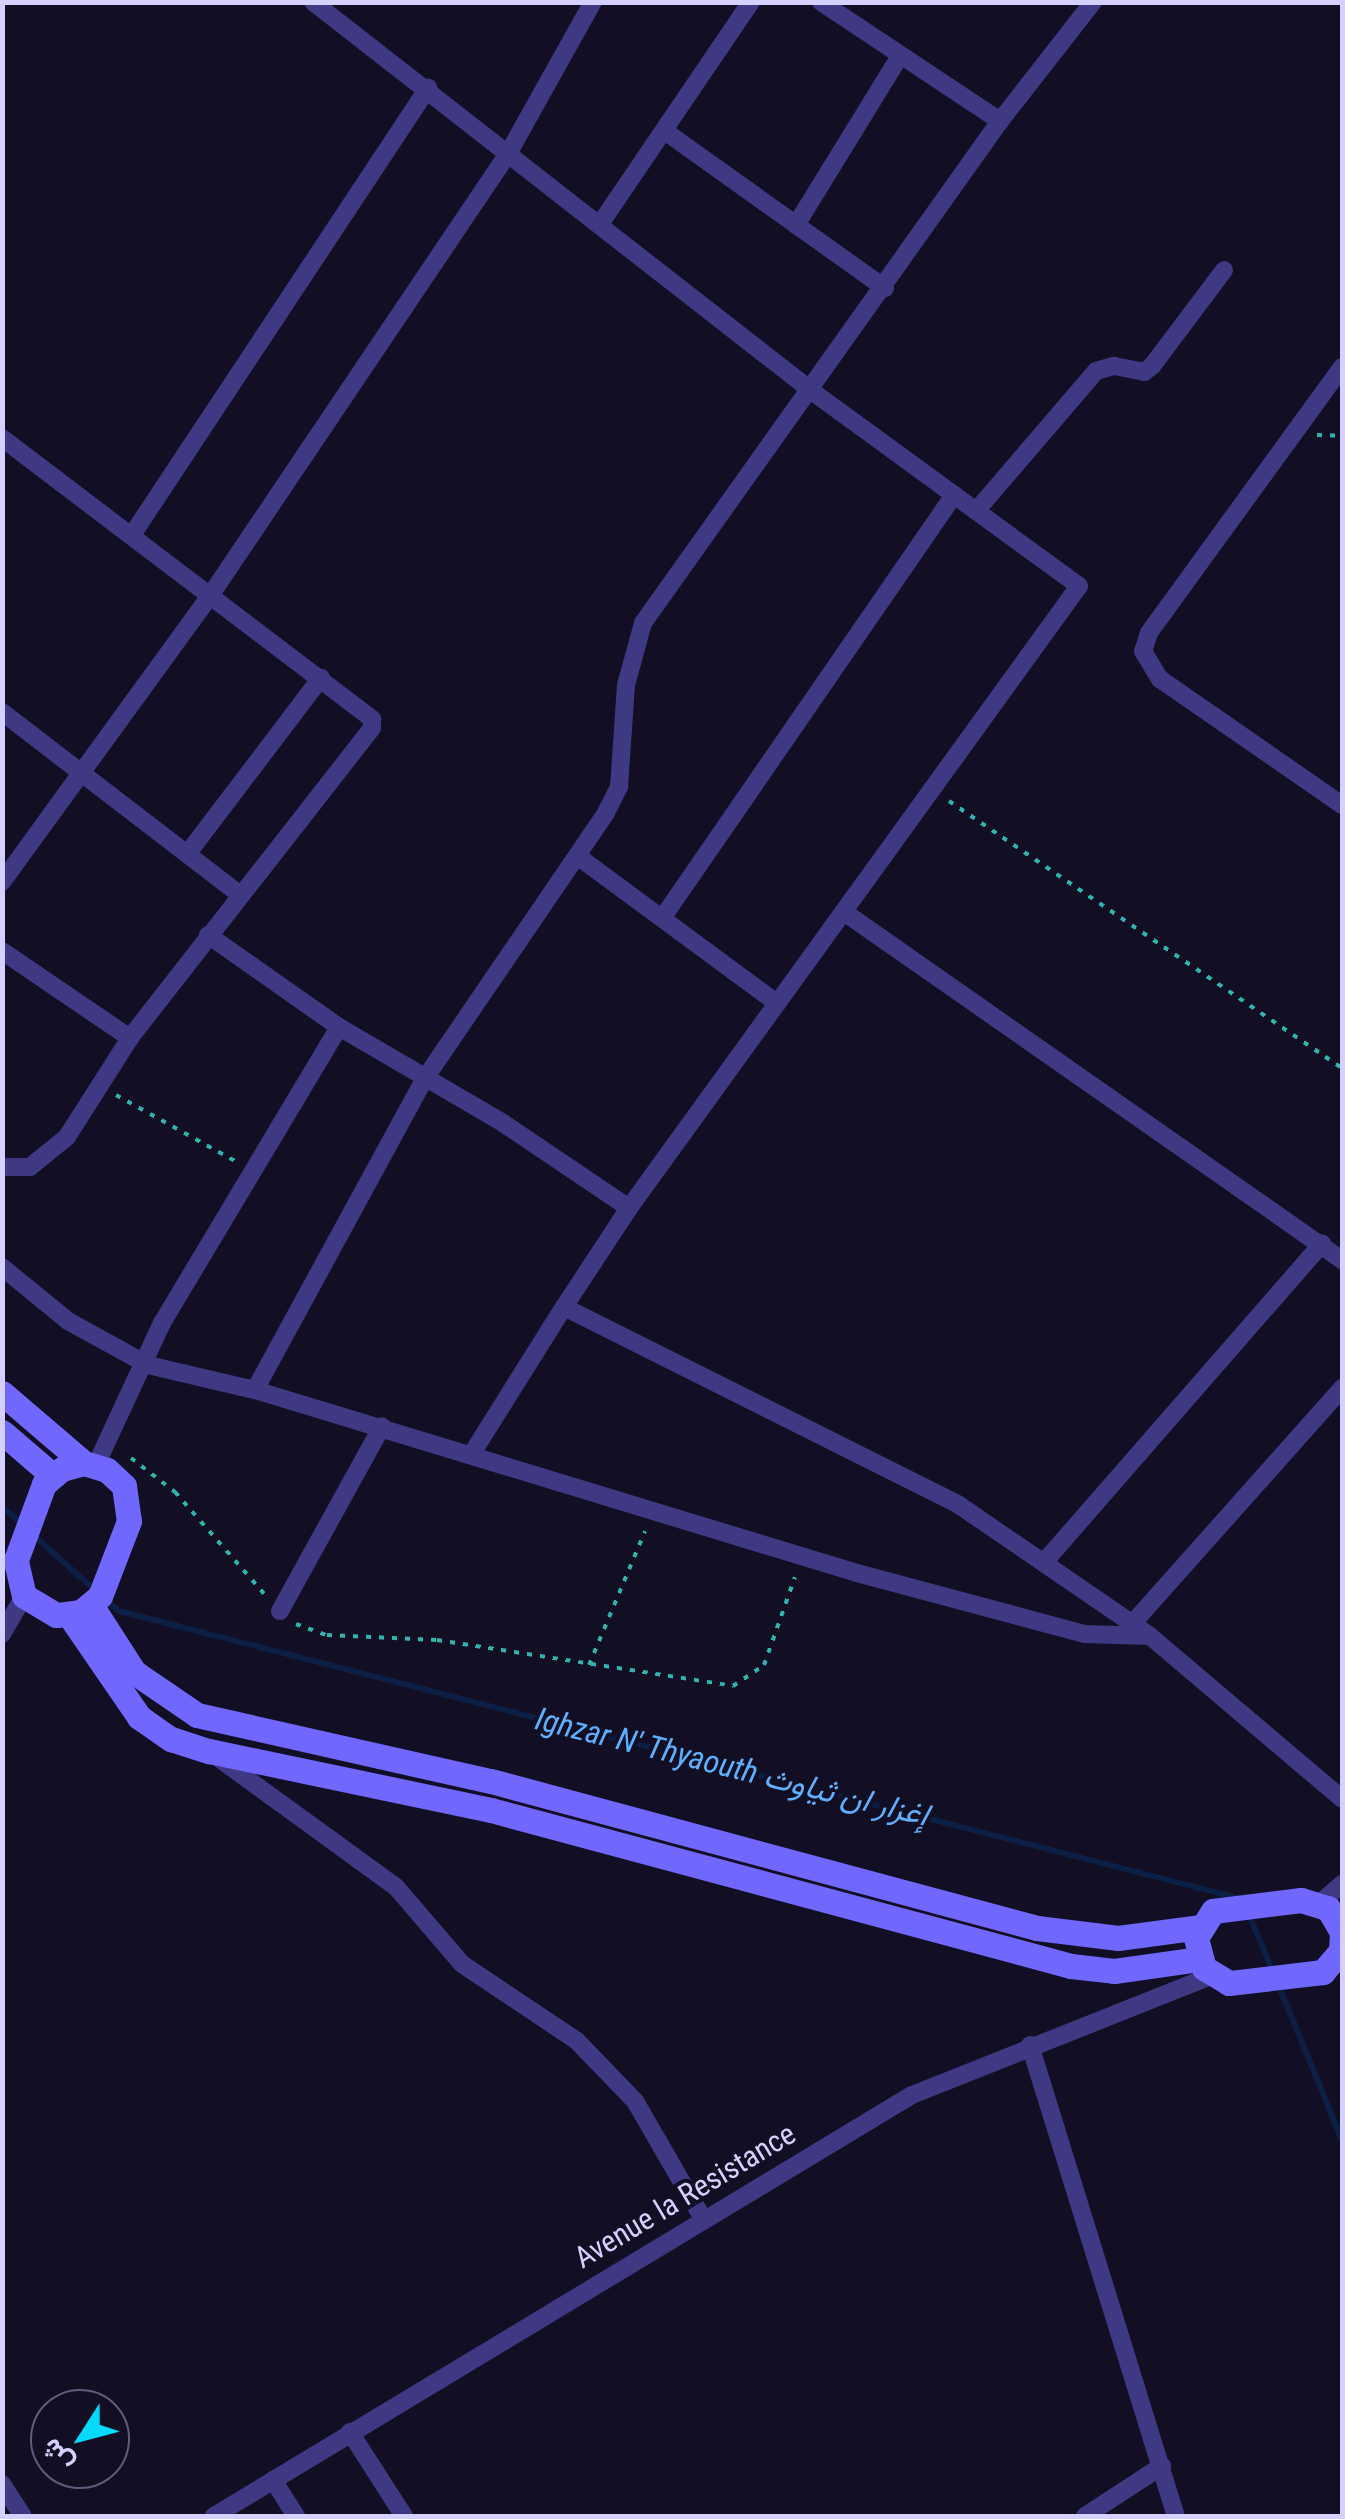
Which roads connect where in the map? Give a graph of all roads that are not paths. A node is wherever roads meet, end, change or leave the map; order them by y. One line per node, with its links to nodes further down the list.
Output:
1 (313, 2): 7 (street)
2 (593, 2): 10 (street)
3 (751, 2): 9 (street)
4 (821, 2): 6 (street)
5 (1093, 2): 8 (street)
6 (900, 56): 8 (street); 12 (street)
7 (428, 88): 10 (street); 20 (street)
8 (1000, 121): 14 (street)
9 (666, 132): 11 (street); 12 (street)
10 (509, 152): 11 (street); 21 (street)
11 (600, 224): 16 (street)
12 (796, 225): 14 (street)
13 (1224, 270): 19 (street)
14 (885, 288): 16 (street)
15 (1342, 367): 25 (street)
16 (813, 392): 18 (street); 27 (street)
17 (2, 438): 20 (street)
18 (954, 495): 19 (street); 31 (street)
19 (976, 511): 30 (street)
20 (134, 532): 21 (street)
21 (212, 593): 22 (street); 24 (street)
22 (321, 678): 26 (street); 29 (street)
23 (2, 712): 24 (street)
24 (82, 772): 26 (street); 28 (street)
25 (1342, 805)
26 (188, 853): 29 (street)
27 (580, 858): 31 (street); 37 (street)
28 (2, 882)
29 (239, 894): 32 (street)
30 (844, 912): 34 (street); 40 (street)
31 (664, 917): 34 (street)
32 (208, 936): 35 (street); 36 (street)
33 (2, 951): 36 (street)
34 (777, 1003): 39 (street)
35 (339, 1028): 37 (street); 44 (street)
36 (130, 1038): 38 (street)
37 (426, 1078): 39 (street); 46 (street)
38 (2, 1167)
39 (629, 1208): 43 (street)
40 (1322, 1244): 41 (street); 53 (street)
41 (1342, 1260)
42 (2, 1267): 44 (street)
43 (564, 1307): 50 (street); 53 (street)
44 (148, 1365): 46 (street); 51 (street)
45 (1342, 1388): 57 (street)
46 (255, 1390): 48 (street)
47 (2, 1393): 51 (street)
48 (382, 1426): 50 (street); 56 (street)
49 (2, 1432): 52 (street)
50 (472, 1455): 59 (street)
51 (90, 1464): 52 (street); 55 (street)
52 (52, 1475): 54 (street)
53 (1046, 1560): 57 (street)
54 (24, 1596): 55 (street); 58 (street)
55 (80, 1610): 60 (street); 64 (street)
56 (280, 1611)
57 (1132, 1624): 59 (street)
58 (2, 1634)
59 (1150, 1636): 61 (street)
60 (209, 1750): 65 (street); 68 (street)
61 (1342, 1799)
62 (1342, 1884): 63 (street)
63 (1310, 1902): 64 (street); 66 (street)
64 (1199, 1927): 65 (street)
65 (1213, 1973): 66 (street); 67 (street, Avenue la Resistance)
66 (1329, 1976)
67 (1030, 2045): 68 (street, Avenue la Resistance); 70 (street)
68 (702, 2217): 69 (street, Avenue la Resistance)
69 (350, 2432): 71 (street, Avenue la Resistance); 76 (street)
70 (1162, 2466): 77 (street); 78 (street)
71 (273, 2480): 74 (street, Avenue la Resistance); 75 (street)
72 (2, 2484): 73 (street)
73 (22, 2516)
74 (214, 2516)
75 (296, 2516)
76 (404, 2516)
77 (1085, 2516)
78 (1176, 2516)

